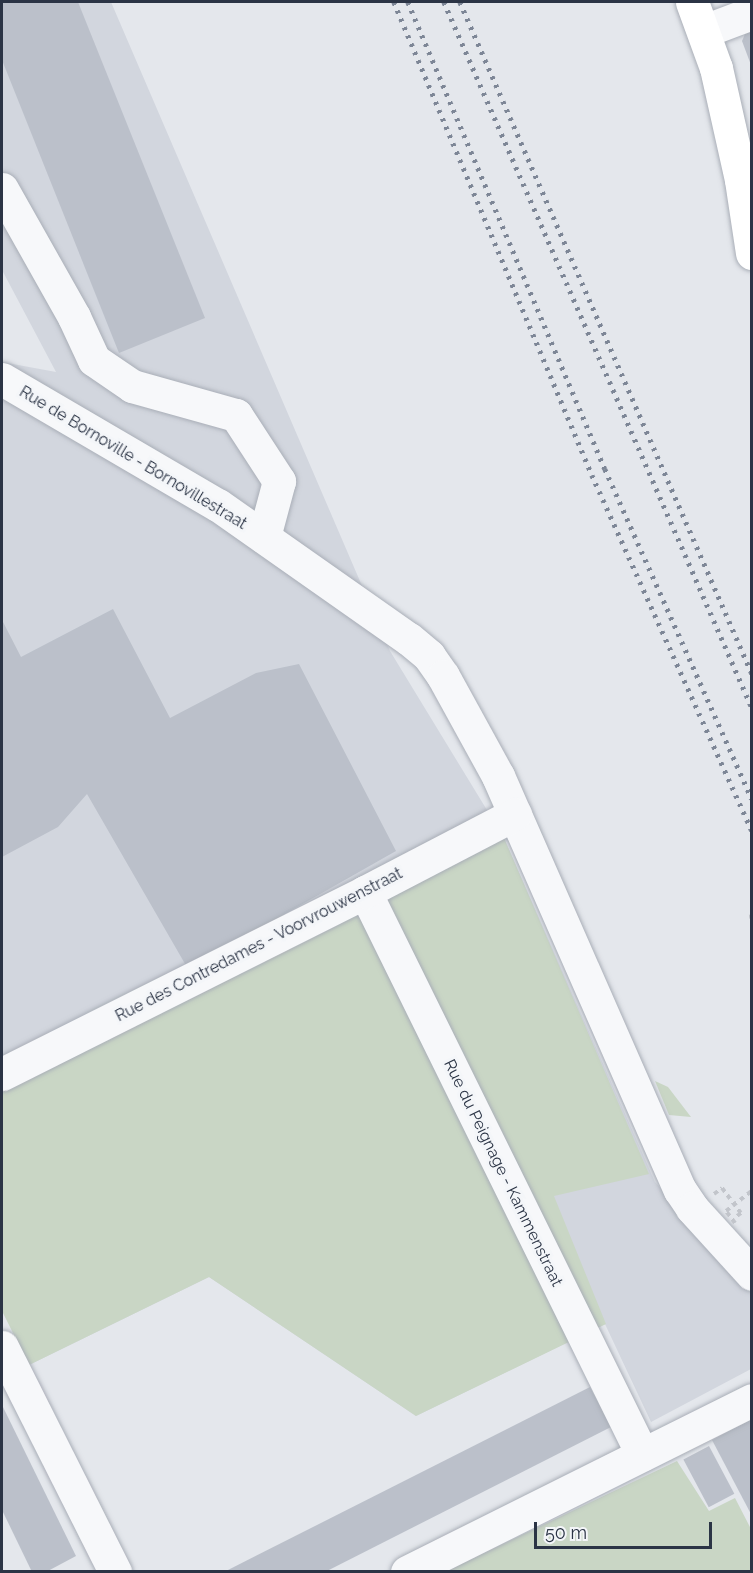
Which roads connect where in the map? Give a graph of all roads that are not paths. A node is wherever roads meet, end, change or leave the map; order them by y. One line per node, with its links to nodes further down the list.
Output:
1 (752, 13): 2 (street)
2 (698, 16): 4 (main road)
3 (2, 189): 6 (street)
4 (752, 253)
5 (2, 379): 6 (street, Rue de Bornoville - Bornovillestraat)
6 (264, 537): 7 (street, Rue de Bornoville - Bornovillestraat)
7 (515, 814): 8 (street, Rue des Contredames - Voorvrouwenstraat); 10 (street, Rue de Bornoville - Bornovillestraat)
8 (365, 892): 9 (street, Rue des Contredames - Voorvrouwenstraat); 13 (street, Rue du Peignage - Kammenstraat)
9 (2, 1074)
10 (752, 1275)
11 (2, 1347): 14 (street)
12 (752, 1400): 13 (street)
13 (642, 1454): 15 (street)
14 (114, 1572)
15 (407, 1572)

